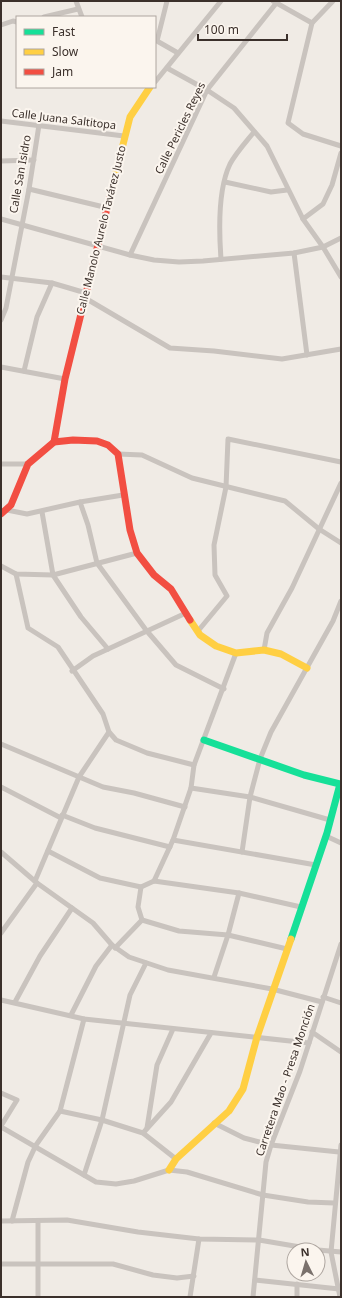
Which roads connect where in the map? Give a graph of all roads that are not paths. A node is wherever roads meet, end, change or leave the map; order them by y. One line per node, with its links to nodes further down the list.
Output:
1 (76, 1): 6 (street)
2 (167, 1): 12 (street)
3 (221, 1): 12 (street)
4 (333, 1): 10 (street)
5 (276, 2): 10 (street); 16 (street, Calle Pericles Reyes)
6 (78, 9): 7 (street); 8 (street)
7 (48, 16)
8 (82, 16)
9 (16, 22): 11 (street)
10 (312, 22): 21 (street)
11 (1, 25)
12 (178, 54): 13 (street)
13 (167, 68): 14 (street); 16 (street)
14 (156, 81)
15 (149, 88): 20 (street, Calle Manolo Aurelo Tavárez Justo)
16 (207, 90): 19 (street); 36 (street, Calle Pericles Reyes)
17 (1, 121): 18 (street, Calle Juana Saltitopa)
18 (39, 125): 20 (street, Calle Juana Saltitopa); 23 (street, Calle San Isidro)
19 (254, 132): 25 (street); 27 (street)
20 (124, 136): 28 (street, Calle Manolo Aurelo Tavárez Justo)
21 (341, 145)
22 (341, 153): 30 (street)
23 (34, 160): 24 (street); 26 (street, Calle San Isidro)
24 (1, 161)
25 (225, 182): 27 (street); 37 (street)
26 (29, 189): 28 (street); 31 (street, Calle San Isidro)
27 (287, 190): 30 (street)
28 (108, 208): 33 (street, Calle Manolo Aurelo Tavárez Justo)
29 (1, 219): 31 (street)
30 (303, 219): 34 (street)
31 (21, 226): 33 (street); 39 (street, Calle San Isidro)
32 (341, 238): 34 (street)
33 (98, 246): 36 (street); 42 (street, Calle Manolo Aurelo Tavárez Justo)
34 (323, 246): 35 (street); 40 (street)
35 (294, 253): 37 (street); 45 (street)
36 (130, 255): 37 (street)
37 (221, 259)
38 (1, 277): 39 (street)
39 (11, 277): 41 (street); 43 (street, Calle San Isidro)
40 (341, 277)
41 (52, 283): 42 (street); 47 (street)
42 (85, 296): 45 (street); 48 (street, Calle Manolo Aurelo Tavárez Justo)
43 (1, 320)
44 (341, 349): 45 (street)
45 (307, 355)
46 (1, 367): 47 (street)
47 (24, 371): 48 (street)
48 (65, 379): 49 (street, Calle Manolo Aurelo Tavárez Justo)
49 (54, 442): 50 (street); 53 (street)
50 (118, 454): 55 (street); 56 (street)
51 (341, 462): 55 (street)
52 (1, 464): 53 (street)
53 (28, 464): 58 (street)
54 (341, 483): 60 (street)
55 (226, 487): 60 (street); 70 (street)
56 (123, 495): 57 (street); 62 (street)
57 (80, 502): 59 (street); 63 (street)
58 (3, 511): 59 (street)
59 (42, 512): 66 (street)
60 (319, 529): 61 (street); 72 (street)
61 (341, 543)
62 (137, 552): 63 (street); 68 (street)
63 (97, 563): 66 (street); 69 (street)
64 (1, 566): 65 (street)
65 (16, 574): 66 (street); 75 (street)
66 (53, 575): 71 (street)
67 (341, 601): 74 (street)
68 (186, 613): 69 (street); 70 (street)
69 (146, 630): 71 (street); 76 (street)
70 (198, 631): 73 (street)
71 (108, 649): 75 (street)
72 (264, 650): 73 (street); 74 (street)
73 (236, 653): 76 (street)
74 (307, 668): 80 (street)
75 (72, 671): 77 (street)
76 (224, 689): 78 (street)
77 (109, 732): 81 (street); 82 (street)
78 (204, 740): 80 (street); 81 (street)
79 (1, 744): 82 (street)
80 (260, 759): 85 (street); 88 (street)
81 (194, 765): 84 (street)
82 (79, 776): 86 (street); 87 (street)
83 (1, 787): 87 (street)
84 (191, 788): 85 (street); 86 (street)
85 (250, 798): 88 (street); 94 (street)
86 (185, 807): 90 (street)
87 (62, 817): 92 (street); 93 (street)
88 (330, 820): 89 (street)
89 (326, 836): 91 (street); 96 (street)
90 (173, 840): 92 (street); 94 (street)
91 (341, 843)
92 (170, 847): 97 (street)
93 (48, 851): 98 (street); 99 (street)
94 (242, 852): 96 (street)
95 (1, 854): 98 (street)
96 (316, 865): 102 (street)
97 (154, 881): 99 (street); 100 (street)
98 (36, 882): 101 (street); 104 (street)
99 (142, 887): 103 (street)
100 (239, 893): 102 (street); 105 (street)
101 (72, 908): 107 (street); 114 (street)
102 (301, 908): 108 (street)
103 (142, 920): 105 (street); 107 (street)
104 (1, 933)
105 (228, 935): 108 (street); 110 (street)
106 (341, 944): 113 (street, Carretera Mao - Presa Monción)
107 (114, 946): 109 (street); 116 (street)
108 (287, 949): 111 (street)
109 (146, 963): 110 (street); 118 (street)
110 (214, 977): 111 (street)
111 (272, 989): 113 (street); 122 (street)
112 (1, 1000): 114 (street)
113 (323, 1000): 115 (street); 120 (street, Carretera Mao - Presa Monción)
114 (15, 1002): 116 (street)
115 (341, 1003)
116 (71, 1016): 117 (street)
117 (84, 1019): 118 (street); 126 (street)
118 (124, 1023): 119 (street); 127 (street)
119 (173, 1029): 121 (street); 130 (street)
120 (312, 1032): 123 (street, Carretera Mao - Presa Monción); 124 (street)
121 (211, 1033): 122 (street); 130 (street)
122 (257, 1037): 123 (street); 128 (street)
123 (309, 1043): 131 (street, Carretera Mao - Presa Monción)
124 (341, 1052)
125 (1, 1093): 129 (street)
126 (60, 1111): 127 (street); 133 (street)
127 (102, 1120): 130 (street); 137 (street)
128 (214, 1123): 131 (street); 135 (street)
129 (1, 1126): 133 (street)
130 (145, 1131): 135 (street)
131 (271, 1145): 134 (street); 138 (street, Carretera Mao - Presa Monción)
132 (341, 1145): 134 (street)
133 (36, 1146): 137 (street); 142 (street)
134 (339, 1152): 139 (street)
135 (176, 1159): 136 (street)
136 (169, 1170): 137 (street); 138 (street)
137 (84, 1175)
138 (263, 1195): 139 (street); 144 (street, Carretera Mao - Presa Monción)
139 (334, 1203): 147 (street)
140 (38, 1220): 142 (street); 143 (street); 150 (street)
141 (1, 1221): 142 (street)
142 (12, 1221)
143 (199, 1239): 144 (street); 151 (street)
144 (259, 1240): 145 (street); 152 (street, Carretera Mao - Presa Monción)
145 (286, 1245)
146 (326, 1251): 147 (street)
147 (331, 1252): 148 (street); 154 (street)
148 (341, 1252)
149 (1, 1264): 150 (street)
150 (38, 1264): 151 (street); 156 (street)
151 (194, 1276): 157 (street)
152 (255, 1280): 153 (street); 158 (street, Carretera Mao - Presa Monción)
153 (297, 1284): 154 (street); 159 (street)
154 (339, 1289): 155 (street)
155 (340, 1296)
156 (38, 1297)
157 (190, 1297)
158 (253, 1297)
159 (297, 1297)

